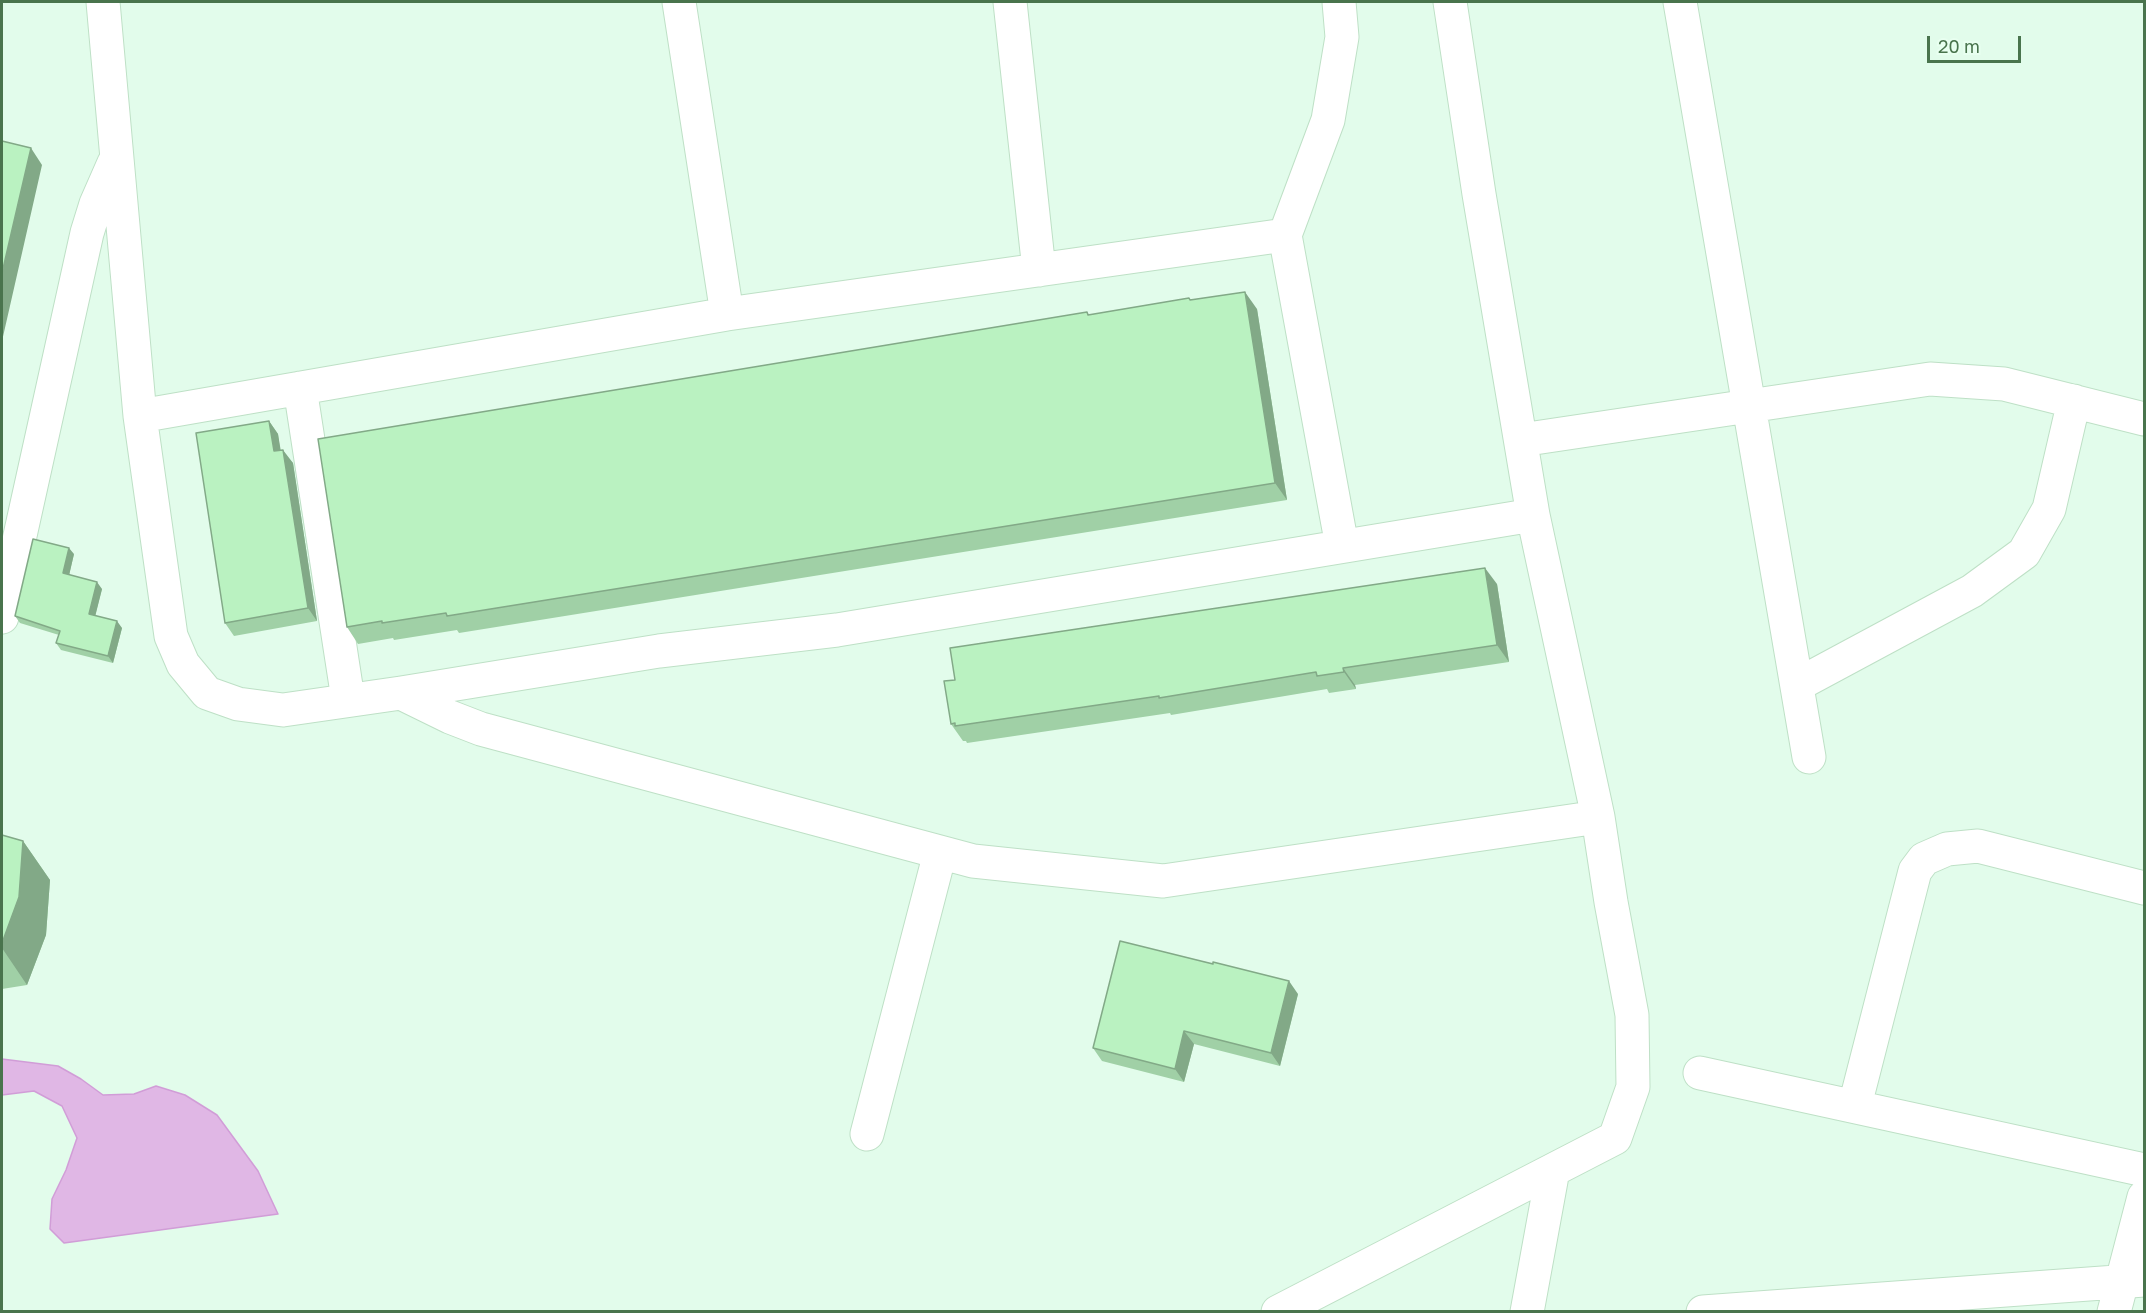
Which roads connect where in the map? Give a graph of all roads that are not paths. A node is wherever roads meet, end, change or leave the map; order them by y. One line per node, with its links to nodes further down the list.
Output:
1 (103, 2): 8 (street)
2 (679, 2): 11 (street)
3 (1010, 2): 10 (street)
4 (1339, 2): 5 (street); 9 (street)
5 (1344, 2)
6 (1450, 2): 17 (street)
7 (1680, 2): 14 (street)
8 (116, 159): 15 (street); 20 (street)
9 (1285, 235): 10 (street); 19 (street)
10 (1039, 270): 11 (street)
11 (727, 314): 12 (street)
12 (300, 388): 15 (street); 23 (street)
13 (2074, 401): 14 (street); 16 (street); 21 (street)
14 (1749, 406): 17 (street); 21 (street)
15 (140, 416): 23 (street)
16 (2145, 419)
17 (1521, 440): 18 (street)
18 (1533, 515): 19 (street); 25 (street)
19 (1342, 546): 22 (street)
20 (2, 617)
21 (1797, 685): 24 (street)
22 (401, 693): 23 (street); 26 (street)
23 (348, 699)
24 (1809, 757)
25 (1598, 817): 26 (street); 31 (street)
26 (940, 853): 30 (street)
27 (2145, 888): 29 (street)
28 (1700, 1072): 29 (street)
29 (1855, 1105): 32 (street)
30 (867, 1134)
31 (1553, 1170): 35 (street); 36 (street)
32 (2145, 1170)
33 (2145, 1197): 34 (street)
34 (2127, 1291): 37 (street)
35 (1278, 1311)
36 (1527, 1311)
37 (1708, 1311)

